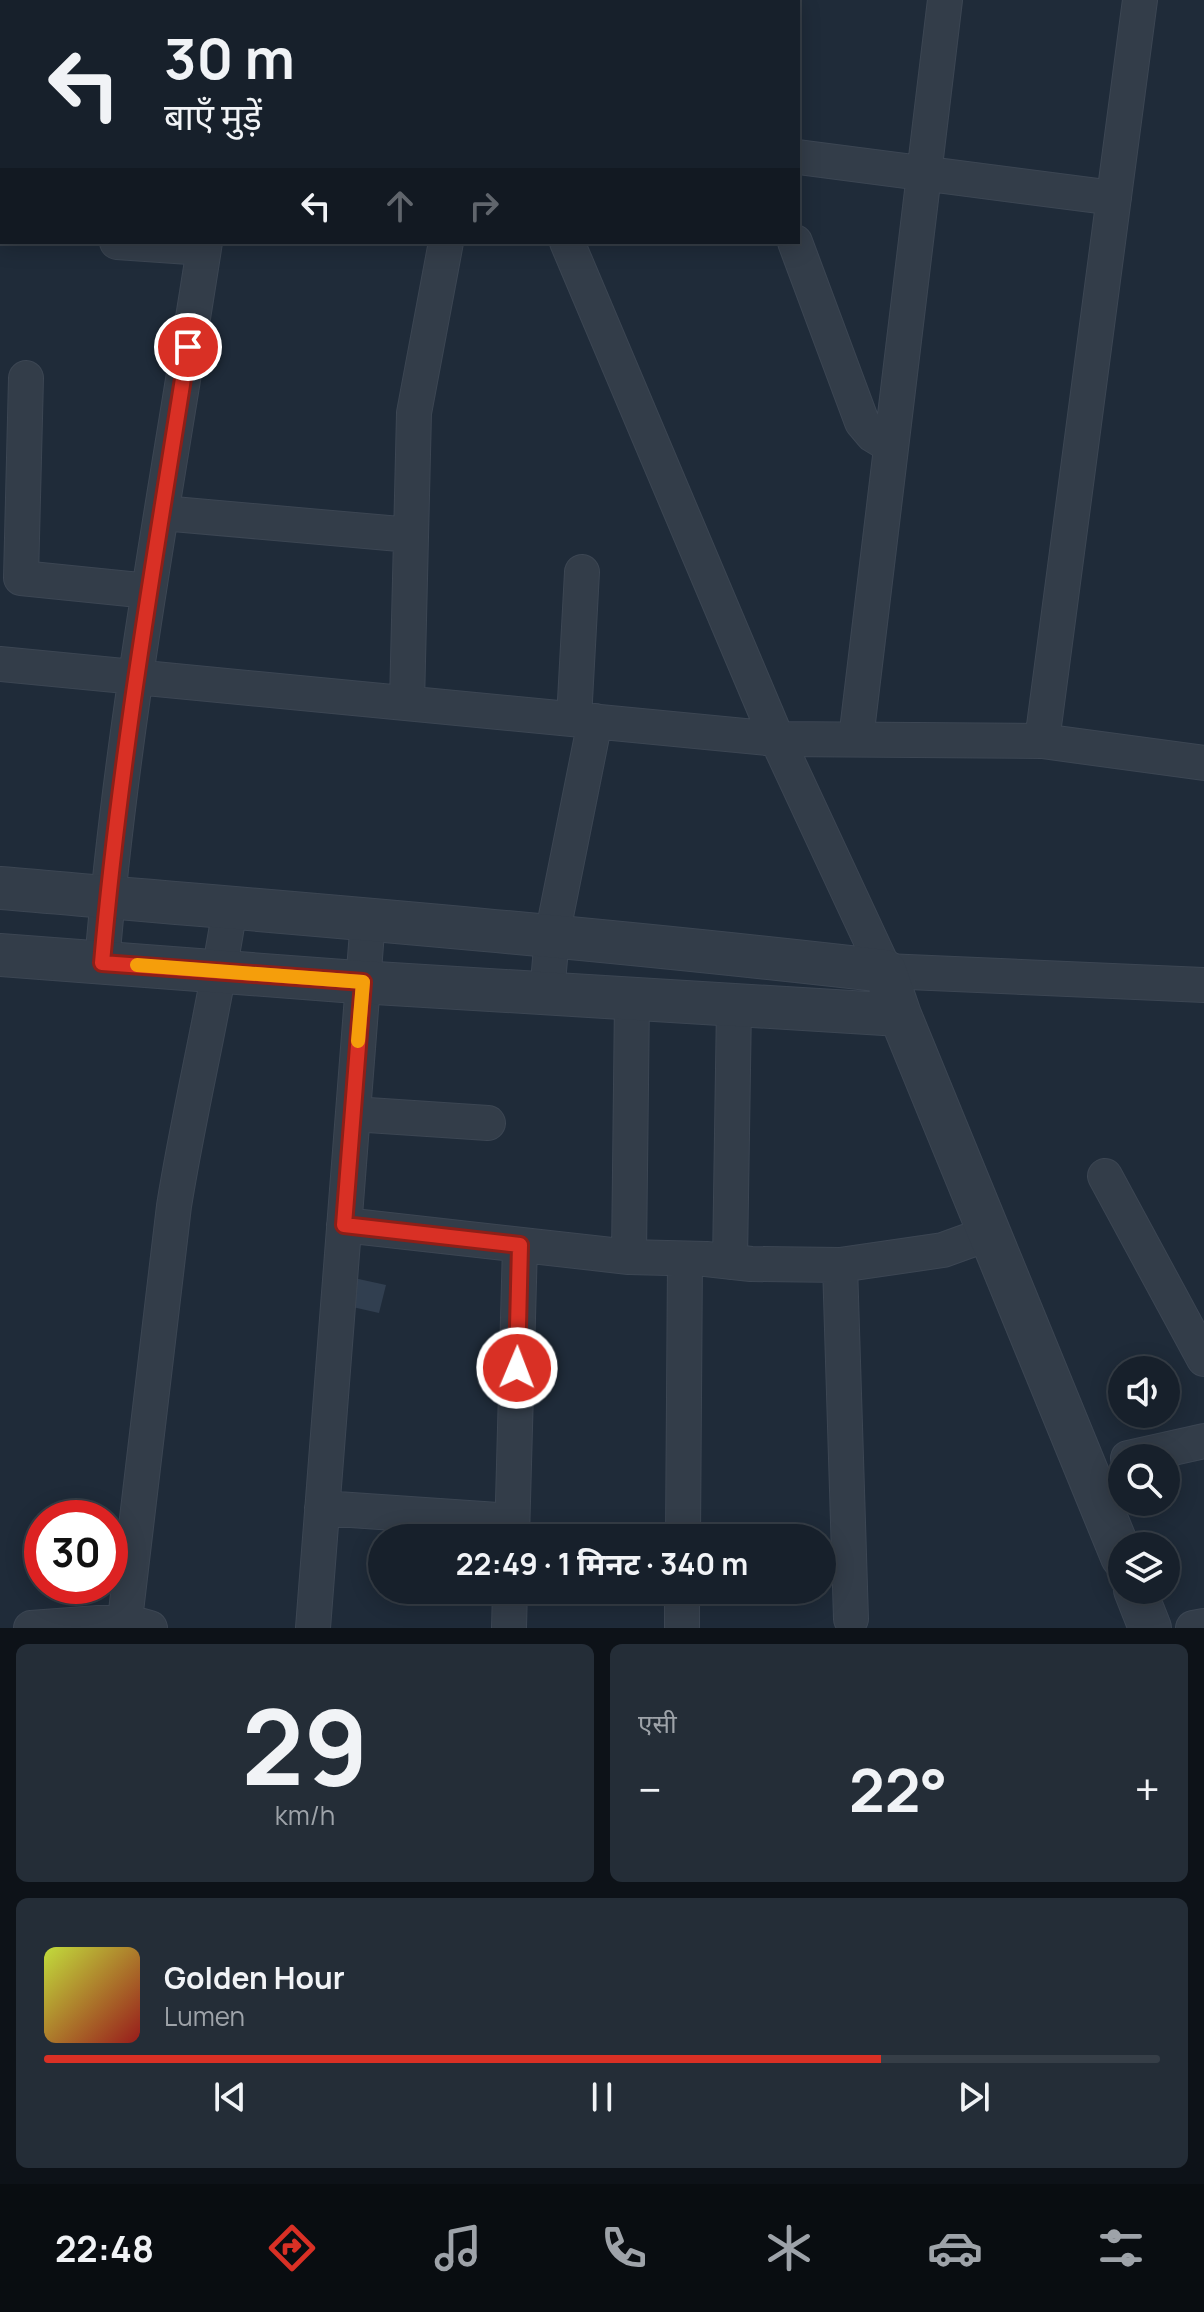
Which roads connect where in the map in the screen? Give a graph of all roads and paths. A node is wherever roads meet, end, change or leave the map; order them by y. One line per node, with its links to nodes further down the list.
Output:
1 (945, 0): 4 (street)
2 (1140, 0): 5 (street)
3 (800, 157): 4 (street)
4 (924, 172): 5 (street); 12 (street)
5 (1114, 198): 23 (street)
6 (175, 244): 10 (street)
7 (446, 244): 14 (street)
8 (568, 244): 21 (street)
9 (796, 244): 12 (street)
10 (204, 245): 13 (street)
11 (26, 378): 16 (street)
12 (891, 446): 22 (street)
13 (162, 513): 14 (street); 16 (street)
14 (411, 535): 19 (street)
15 (582, 572): 20 (street)
16 (149, 591): 18 (street)
17 (0, 664): 18 (street)
18 (137, 677): 19 (street); 26 (street)
19 (407, 703): 20 (street)
20 (585, 720): 21 (street); 29 (street)
21 (777, 739): 22 (street); 32 (street)
22 (856, 739): 23 (street)
23 (1042, 741): 24 (street)
24 (1204, 763)
25 (0, 888): 26 (street)
26 (107, 897): 27 (street); 31 (street)
27 (230, 907): 28 (street); 33 (street)
28 (368, 919): 29 (street); 35 (street)
29 (552, 936): 32 (street); 37 (street)
30 (0, 955): 31 (street)
31 (102, 963): 33 (street)
32 (885, 971): 34 (street); 40 (street)
33 (220, 972): 35 (street); 63 (street)
34 (954, 974): 36 (street); 40 (street)
35 (363, 982): 37 (street); 41 (street)
36 (1204, 985)
37 (547, 994): 38 (street)
38 (632, 999): 39 (street); 47 (street)
39 (734, 1005): 40 (street); 49 (street)
40 (900, 1015): 45 (street)
41 (353, 1114): 42 (street); 44 (street)
42 (488, 1123)
43 (1105, 1176): 51 (street)
44 (344, 1225): 46 (street); 55 (street)
45 (990, 1233): 50 (street); 54 (street)
46 (520, 1245): 47 (street); 57 (street)
47 (629, 1257): 48 (street)
48 (685, 1259): 49 (street); 58 (street)
49 (730, 1262): 50 (street)
50 (840, 1265): 62 (street)
51 (1204, 1359)
52 (1204, 1441): 53 (street)
53 (1180, 1446)
54 (1108, 1454)
55 (322, 1508): 56 (street); 66 (street)
56 (467, 1524)
57 (512, 1524)
58 (683, 1524)
59 (510, 1604): 67 (street)
60 (682, 1604): 68 (street)
61 (1141, 1604): 69 (street)
62 (851, 1619)
63 (133, 1626): 65 (street)
64 (1204, 1626): 70 (street)
65 (31, 1628)
66 (313, 1628)
67 (509, 1628)
68 (682, 1628)
69 (1150, 1628)
70 (1193, 1628)

